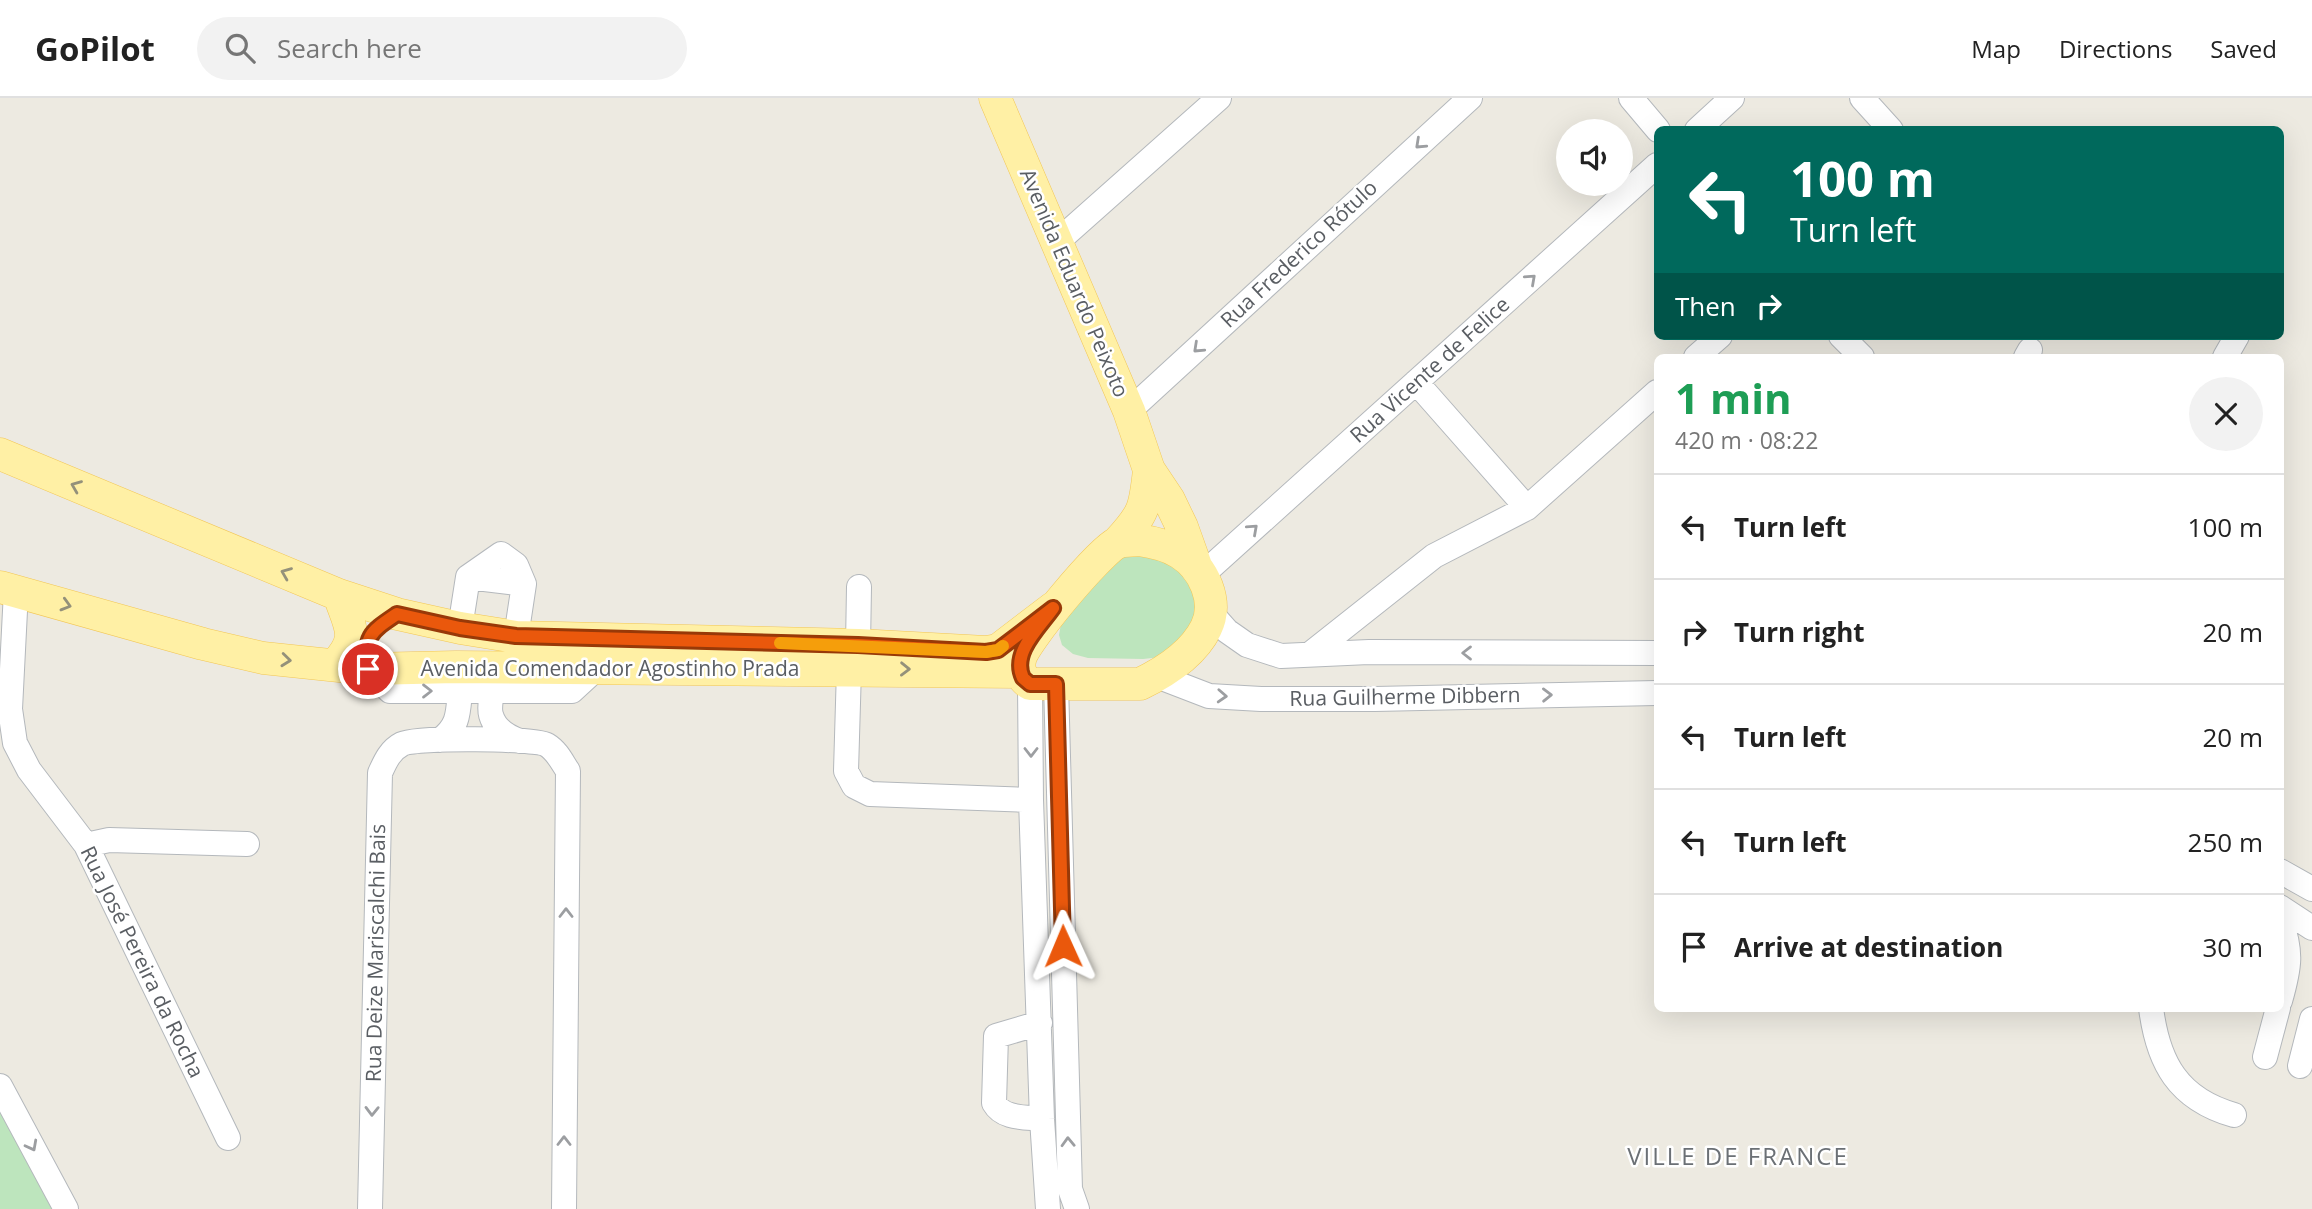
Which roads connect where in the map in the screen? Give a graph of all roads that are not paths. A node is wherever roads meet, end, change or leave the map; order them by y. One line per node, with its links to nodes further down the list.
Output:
1 (995, 98): 11 (main road, Avenida Eduardo Peixoto)
2 (1219, 98): 11 (street)
3 (1470, 98): 18 (street, Rua Frederico Rótulo, one-way to 18)
4 (1631, 98): 7 (street)
5 (1732, 98): 8 (street)
6 (1862, 98): 9 (street)
7 (1655, 126)
8 (1701, 126)
9 (1887, 126)
10 (1654, 168): 16 (street, Rua Vicente de Felice, one-way to 10)
11 (1058, 242): 18 (main road, Avenida Eduardo Peixoto)
12 (1715, 340): 14 (street)
13 (1845, 340): 15 (street)
14 (1699, 354)
15 (1859, 354)
16 (1416, 382): 21 (street); 23 (street, Rua Vicente de Felice, one-way to 16)
17 (1654, 395): 21 (street)
18 (1129, 411): 20 (main road, Avenida Eduardo Peixoto)
19 (0, 454): 26 (main road, Avenida Comendador Agostinho Prada, one-way to 19)
20 (1149, 470): 22 (main road, Avenida Eduardo Peixoto); 23 (main road, Avenida Eduardo Peixoto)
21 (1527, 508): 28 (street)
22 (1118, 542): 23 (main road); 27 (main road, Avenida Eduardo Peixoto)
23 (1200, 572): 29 (main road, Avenida Eduardo Peixoto)
24 (859, 587): 36 (street)
25 (8, 589): 37 (main road, Avenida Comendador Agostinho Prada, one-way to 37); 49 (street, Rua José Pereira da Rocha)
26 (339, 595): 30 (main road, Avenida Comendador Agostinho Prada); 37 (main road)
27 (1053, 608): 36 (main road, Avenida Comendador Agostinho Prada); 41 (main road)
28 (1365, 608): 33 (street); 35 (street)
29 (1211, 612): 35 (street, Rua Guilherme Dibbern); 40 (main road)
30 (397, 614): 31 (main road, Avenida Comendador Agostinho Prada); 39 (main road)
31 (461, 623): 32 (main road, Avenida Comendador Agostinho Prada); 32 (street)
32 (517, 631): 36 (main road, Avenida Comendador Agostinho Prada)
33 (1369, 652): 34 (street, Rua Guilherme Dibbern, one-way to 33); 35 (street, Rua Guilherme Dibbern)
34 (1654, 653)
35 (1309, 655)
36 (853, 657): 38 (main road, Avenida Comendador Agostinho Prada); 41 (main road, Avenida Comendador Agostinho Prada, one-way to 41); 47 (street)
37 (335, 666): 39 (main road, Avenida Comendador Agostinho Prada)
38 (597, 668): 39 (main road, Avenida Comendador Agostinho Prada); 43 (street)
39 (368, 669): 42 (street, one-way to 42)
40 (1157, 676): 41 (main road, Avenida Comendador Agostinho Prada); 44 (street, Rua Guilherme Dibbern, one-way to 44)
41 (1036, 680): 47 (street, one-way to 47); 71 (street, one-way to 41)
42 (460, 691): 43 (street); 45 (street)
43 (492, 691): 46 (street, Rua Deize Mariscalchi Bais)
44 (1654, 693)
45 (439, 740): 46 (street, Rua Deize Mariscalchi Bais); 68 (street, Rua Deize Mariscalchi Bais, one-way to 68)
46 (520, 741): 69 (street, Rua Deize Mariscalchi Bais, one-way to 46)
47 (1031, 800): 60 (street)
48 (247, 844): 49 (street)
49 (86, 845): 66 (street, Rua José Pereira da Rocha)
50 (2284, 873): 51 (street)
51 (2312, 889)
52 (2284, 910): 53 (street)
53 (2312, 928)
54 (2284, 929): 55 (street)
55 (2284, 989)
56 (2284, 1006): 59 (street)
57 (2152, 1012): 64 (street)
58 (2278, 1012): 61 (street)
59 (2312, 1016): 62 (street)
60 (1040, 1023): 65 (street); 65 (street)
61 (2265, 1057)
62 (2300, 1066)
63 (0, 1086): 67 (street, one-way to 67)
64 (2234, 1115)
65 (1042, 1119): 70 (street)
66 (228, 1138)
67 (66, 1209)
68 (370, 1209)
69 (564, 1209)
70 (1048, 1209)
71 (1077, 1209)

